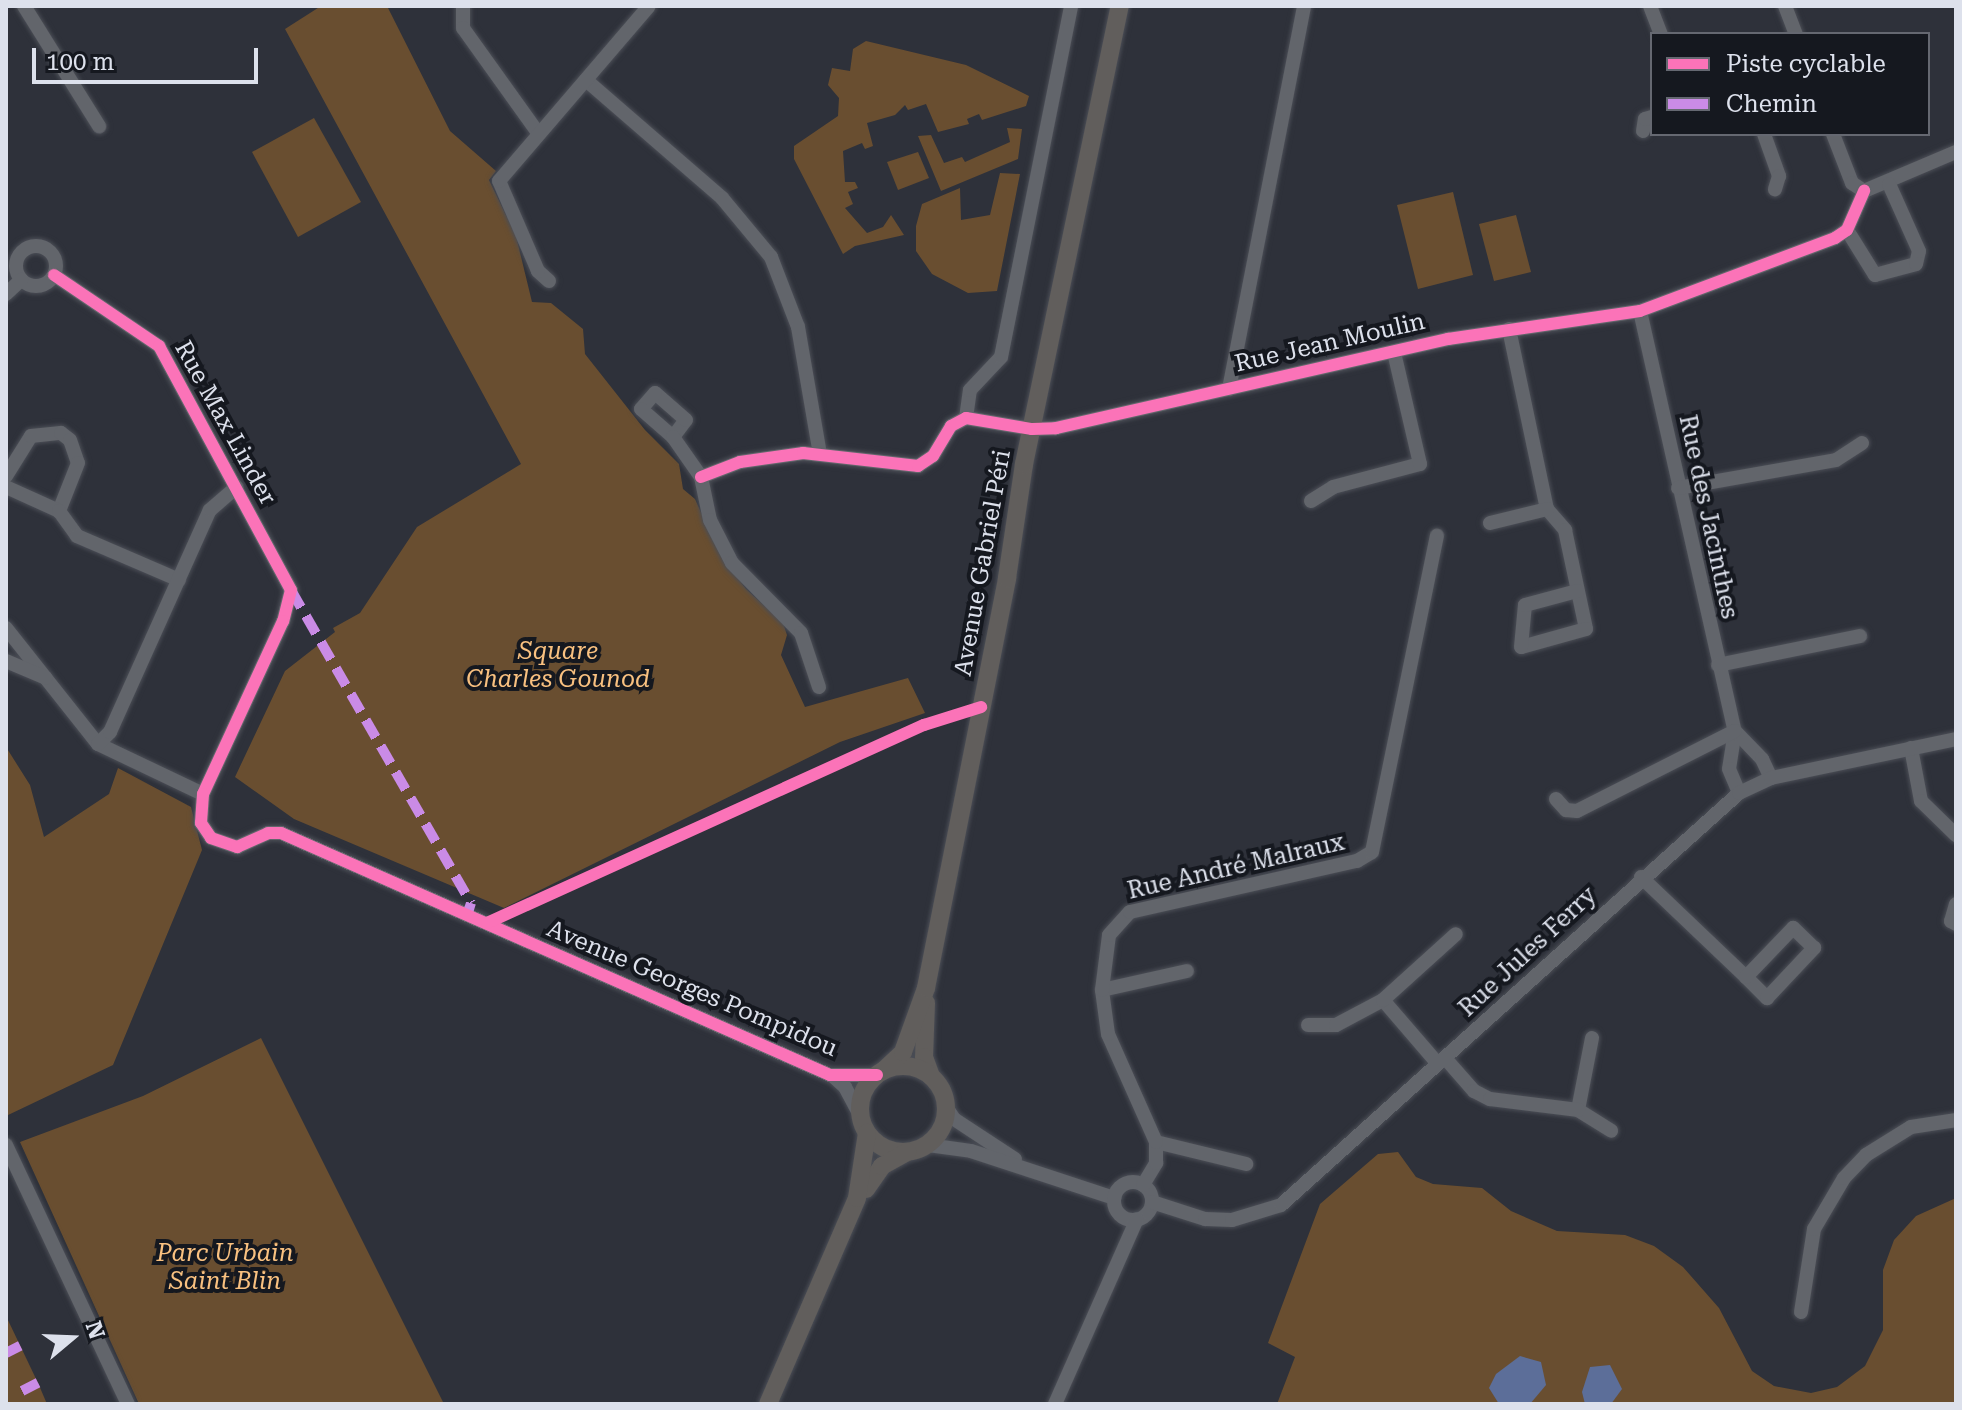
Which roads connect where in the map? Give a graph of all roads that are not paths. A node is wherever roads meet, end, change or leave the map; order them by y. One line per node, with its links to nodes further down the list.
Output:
1 (24, 6): 13 (street)
2 (463, 6): 15 (street)
3 (649, 6): 11 (street)
4 (1071, 6): 32 (street)
5 (1120, 6): 33 (main road, Avenue Gabriel Péri)
6 (1304, 6): 31 (street)
7 (1650, 6): 9 (street)
8 (1785, 6): 10 (street)
9 (1660, 32)
10 (1795, 32)
11 (586, 80): 15 (street); 36 (street)
12 (1650, 118): 14 (street)
13 (99, 126)
14 (1643, 131)
15 (539, 134): 26 (street)
16 (1765, 136): 20 (street)
17 (1834, 136): 21 (street)
18 (1956, 152): 19 (street)
19 (1889, 184): 21 (street); 22 (street)
20 (1775, 189)
21 (1864, 191): 22 (street)
22 (1847, 230): 28 (street, Rue Jean Moulin)
23 (12, 252): 24 (street); 25 (street)
24 (54, 275): 25 (street); 40 (street, Rue Max Linder)
25 (21, 280): 27 (street)
26 (549, 281)
27 (6, 294)
28 (1640, 311): 29 (street, Rue Jean Moulin); 41 (street, Rue des Jacinthes)
29 (1509, 329): 30 (street, Rue Jean Moulin); 43 (street)
30 (1394, 352): 31 (street, Rue Jean Moulin); 42 (street)
31 (1229, 389): 33 (street, Rue Jean Moulin)
32 (966, 418): 33 (street); 36 (street)
33 (1032, 429): 70 (main road, Avenue Gabriel Péri)
34 (673, 437): 38 (street)
35 (1862, 443): 41 (street)
36 (820, 454): 38 (street)
37 (6, 476): 44 (street)
38 (701, 477): 54 (street)
39 (6, 487): 44 (street)
40 (236, 487): 47 (street); 61 (street, Rue Max Linder)
41 (1678, 488): 52 (street, Rue des Jacinthes)
42 (1311, 501)
43 (1547, 509): 45 (street); 48 (street)
44 (59, 511): 47 (street)
45 (1490, 523)
46 (1437, 536): 71 (street, Rue André Malraux)
47 (179, 580): 57 (street)
48 (1577, 591): 48 (street)
49 (6, 628): 53 (street)
50 (1860, 636): 52 (street)
51 (6, 661): 53 (street)
52 (1718, 665): 55 (street, Rue des Jacinthes)
53 (47, 679): 57 (street)
54 (819, 687)
55 (1735, 731): 59 (street); 60 (street); 62 (street)
56 (1956, 739): 58 (street, Rue Jules Ferry)
57 (98, 744): 61 (street)
58 (1911, 748): 59 (street, Rue Jules Ferry); 63 (street)
59 (1771, 778): 60 (street, Rue Jules Ferry)
60 (1739, 793): 64 (street, Rue Jules Ferry)
61 (203, 794): 77 (street, Avenue Georges Pompidou)
62 (1556, 799)
63 (1956, 835)
64 (1641, 877): 69 (street); 75 (street, Rue Jules Ferry)
65 (1956, 904): 66 (street)
66 (1956, 924)
67 (1456, 934): 72 (street)
68 (1187, 971): 71 (street)
69 (1746, 977): 69 (street)
70 (926, 988): 76 (main road, Avenue Gabriel Péri); 78 (main road, Avenue Gabriel Péri)
71 (1102, 990): 84 (street, Rue André Malraux)
72 (1383, 1000): 73 (street); 75 (street)
73 (1308, 1025)
74 (1592, 1038): 80 (street)
75 (1442, 1061): 80 (street); 92 (street, Rue Jules Ferry)
76 (881, 1072): 77 (street, Avenue Georges Pompidou); 78 (main road); 82 (main road)
77 (830, 1075): 82 (street, Avenue Georges Pompidou)
78 (931, 1076): 79 (main road)
79 (946, 1107): 86 (main road); 89 (street)
80 (1578, 1110): 83 (street)
81 (1956, 1120): 95 (street)
82 (864, 1125): 87 (main road); 94 (main road)
83 (1611, 1131)
84 (1156, 1142): 88 (street); 90 (street)
85 (6, 1145): 96 (street)
86 (928, 1145): 87 (main road); 89 (street)
87 (907, 1152): 94 (main road)
88 (1246, 1164)
89 (1029, 1167): 91 (street)
90 (1143, 1185): 91 (street); 92 (street)
91 (1114, 1198): 93 (street)
92 (1152, 1202): 93 (street)
93 (1137, 1219): 98 (street)
94 (847, 1223): 97 (main road)
95 (1801, 1312)
96 (128, 1404)
97 (768, 1404)
98 (1055, 1404)

